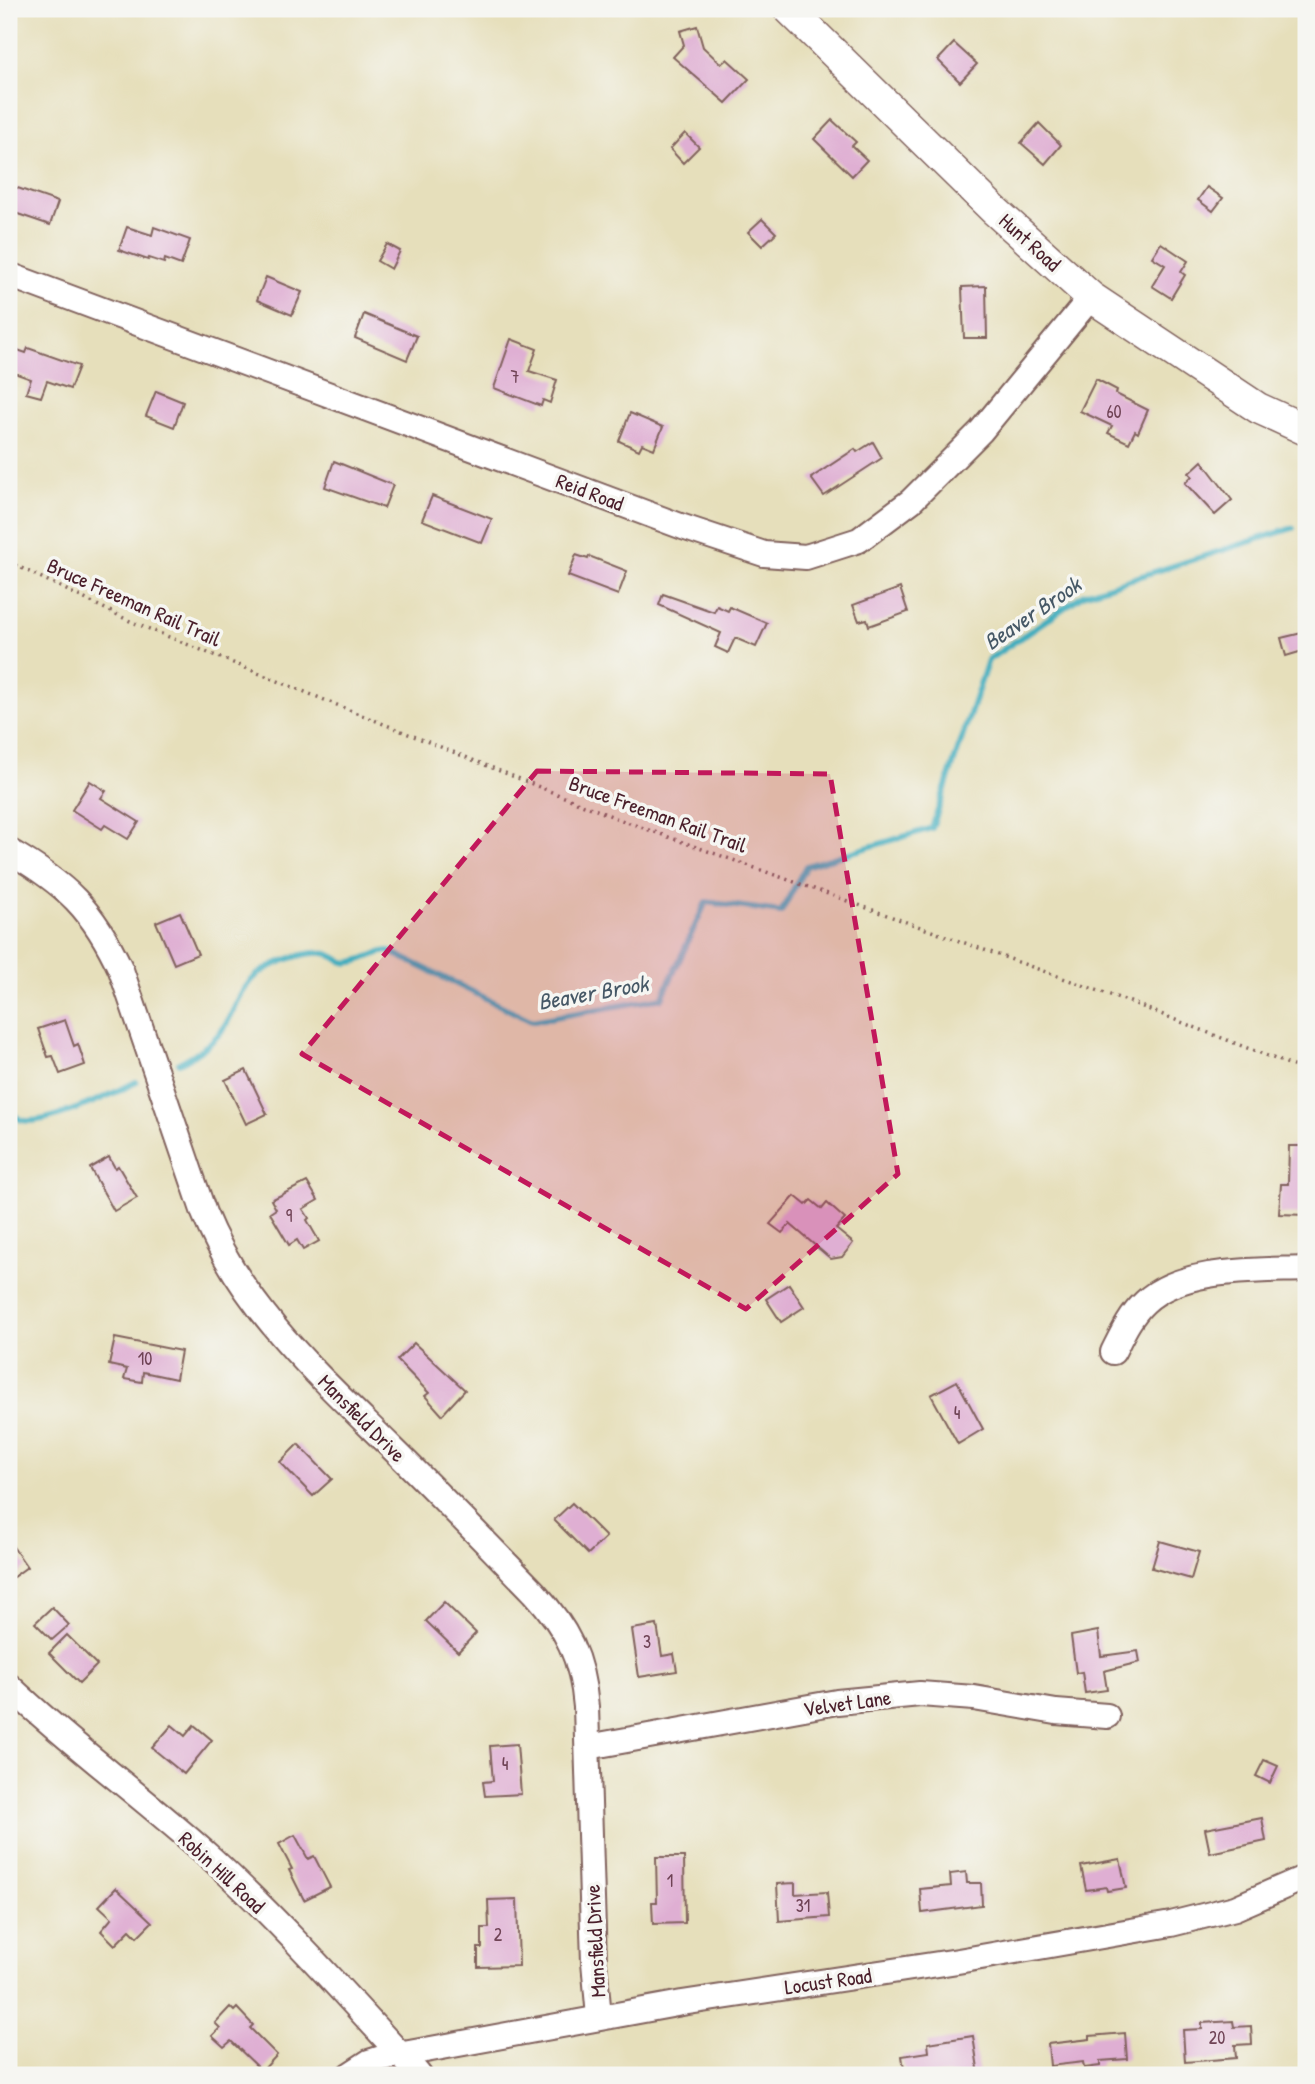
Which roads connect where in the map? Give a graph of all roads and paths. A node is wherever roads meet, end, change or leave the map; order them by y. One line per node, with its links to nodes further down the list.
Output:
1 (789, 9): 3 (street, Hunt Road)
2 (9, 275): 3 (street, Reid Road)
3 (1091, 297): 4 (street, Hunt Road)
4 (1306, 430)
5 (9, 562): 7 (path, Bruce Freeman Rail Trail)
6 (9, 851): 12 (street, Mansfield Drive)
7 (1306, 1071)
8 (1306, 1269): 9 (street)
9 (1113, 1352)
10 (9, 1686): 15 (street, Robin Hill Road)
11 (1107, 1716): 12 (street, Velvet Lane)
12 (589, 1747): 14 (street, Mansfield Drive)
13 (1306, 1877): 14 (street, Locust Road)
14 (599, 2017): 15 (street, Locust Road)
15 (400, 2054): 16 (street, Locust Road); 17 (street, Robin Hill Road)
16 (349, 2075)
17 (419, 2075)

